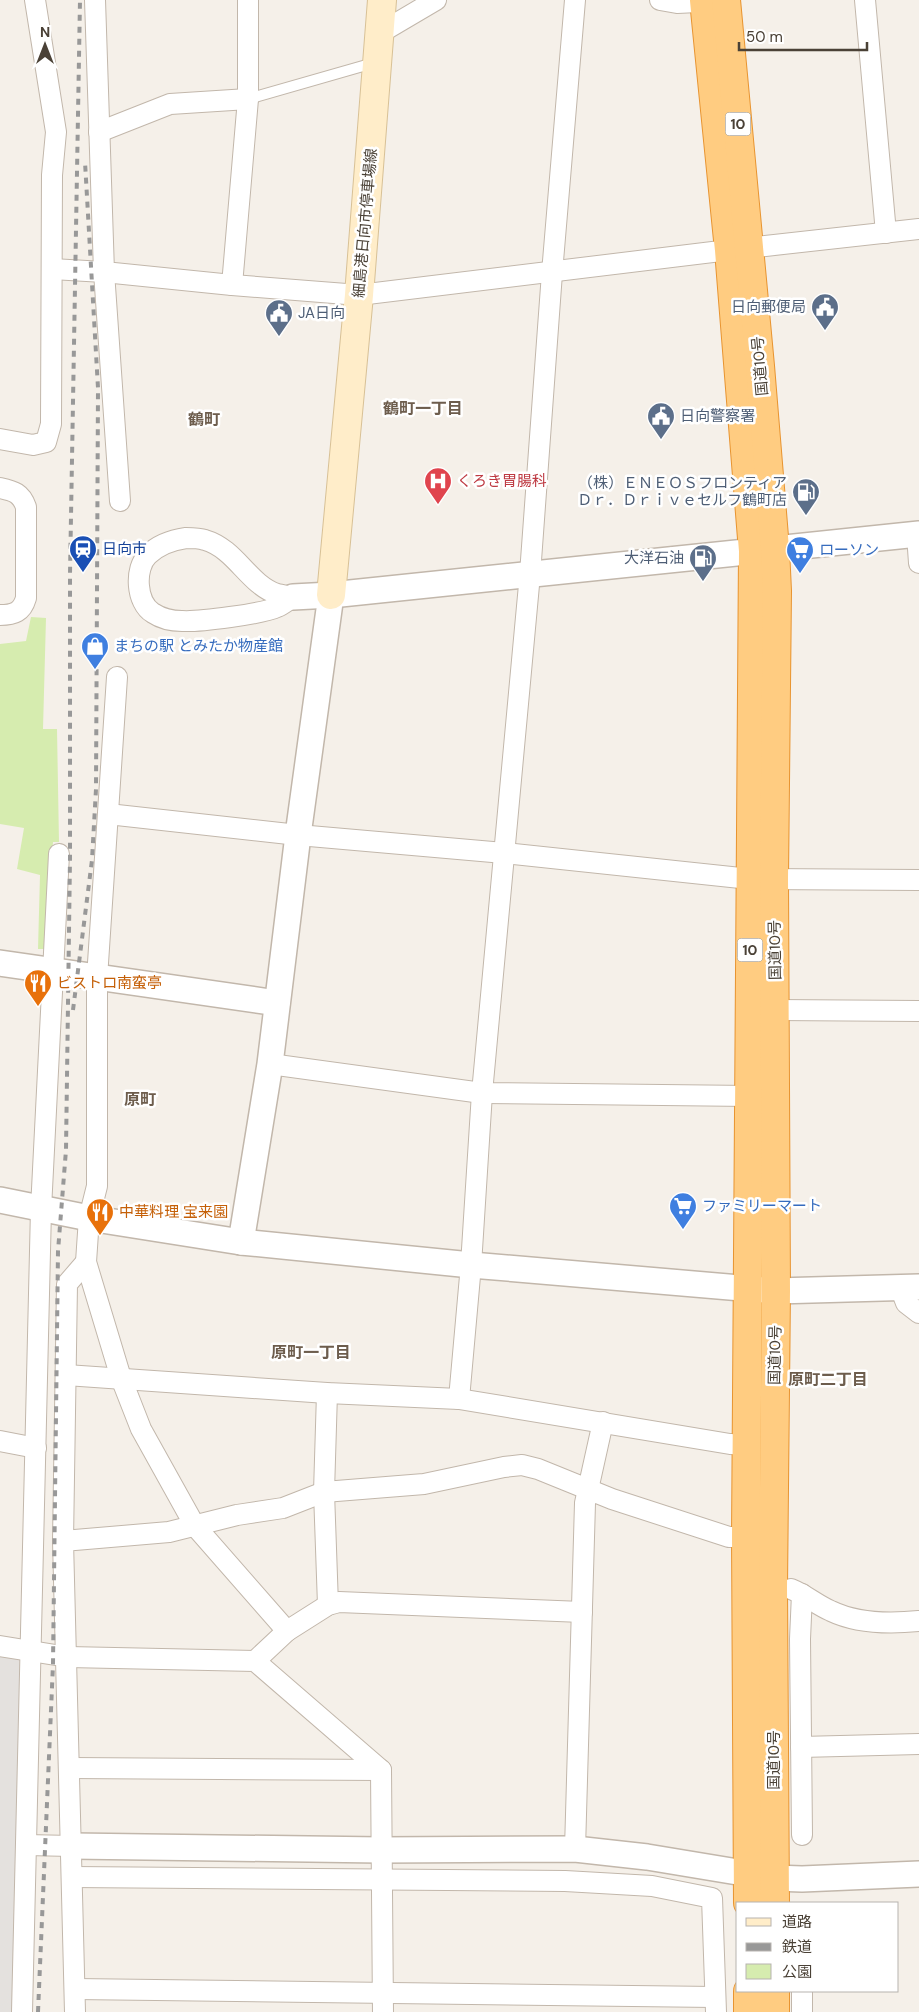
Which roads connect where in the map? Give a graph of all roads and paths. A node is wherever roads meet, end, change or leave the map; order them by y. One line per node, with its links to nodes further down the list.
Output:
1 (35, 0): 17 (street)
2 (95, 0): 13 (street)
3 (248, 0): 12 (street)
4 (382, 0): 10 (main road, 細島港日向市停車場線)
5 (436, 0): 10 (street)
6 (575, 0): 19 (street)
7 (660, 0): 8 (street)
8 (717, 0): 16 (highway, 国道10号 / 10)
9 (865, 0): 15 (street)
10 (380, 34): 11 (main road, 細島港日向市停車場線)
11 (378, 62): 12 (lane); 21 (main road, 細島港日向市停車場線)
12 (248, 99): 13 (street); 20 (street)
13 (99, 132): 18 (street)
14 (919, 229): 15 (street)
15 (886, 233): 16 (street)
16 (738, 249): 19 (street); 26 (highway, 国道10号 / 10)
17 (52, 269): 18 (street); 22 (street)
18 (104, 272): 20 (street); 24 (street)
19 (552, 272): 21 (street); 28 (street)
20 (232, 285): 21 (street)
21 (359, 295): 29 (main road, 細島港日向市停車場線)
22 (0, 439)
23 (0, 488): 31 (street)
24 (120, 502)
25 (918, 534): 26 (street); 27 (street)
26 (764, 550): 28 (street); 37 (highway, 国道10号 / 10)
27 (919, 563)
28 (530, 574): 29 (street); 35 (street)
29 (331, 595): 30 (street); 34 (street)
30 (293, 597): 30 (street)
31 (0, 615)
32 (117, 677): 33 (street)
33 (108, 814): 34 (street); 41 (street)
34 (298, 835): 35 (street); 42 (street)
35 (504, 853): 37 (street); 46 (street)
36 (59, 854): 40 (street)
37 (762, 879): 38 (street); 43 (highway, 国道10号 / 10); 47 (highway, 国道10号 / 10)
38 (919, 880)
39 (0, 963): 40 (street)
40 (53, 971): 41 (street); 49 (street)
41 (98, 978): 42 (street); 50 (street)
42 (277, 1003): 45 (street)
43 (775, 1010): 44 (street); 56 (highway, 国道10号 / 10)
44 (919, 1011)
45 (270, 1064): 46 (street); 51 (street)
46 (482, 1093): 47 (street); 53 (street)
47 (750, 1096): 55 (highway, 国道10号 / 10)
48 (0, 1200): 49 (street)
49 (41, 1208): 50 (street); 65 (street)
50 (89, 1218): 51 (street); 52 (street)
51 (242, 1242): 53 (street)
52 (86, 1262): 58 (street); 59 (street)
53 (471, 1265): 55 (street); 61 (street)
54 (910, 1287): 56 (street); 57 (street)
55 (748, 1288): 56 (street); 64 (highway, 国道10号 / 10)
56 (776, 1291): 71 (highway, 国道10号 / 10)
57 (919, 1313)
58 (66, 1375): 59 (street); 70 (street)
59 (120, 1378): 60 (street); 68 (street)
60 (327, 1393): 61 (street); 67 (street)
61 (459, 1399): 62 (street)
62 (604, 1422): 64 (street); 66 (street)
63 (0, 1441): 65 (street)
64 (747, 1445): 69 (highway, 国道10号 / 10)
65 (36, 1448): 78 (street)
66 (588, 1489): 67 (street); 69 (street); 74 (street)
67 (324, 1492): 68 (street); 73 (street)
68 (195, 1526): 70 (street); 76 (street)
69 (746, 1537): 91 (highway, 国道10号 / 10)
70 (64, 1541): 79 (street)
71 (772, 1587): 72 (street); 94 (highway, 国道10号 / 10)
72 (802, 1594): 75 (street); 82 (street)
73 (328, 1605): 74 (street); 76 (street)
74 (582, 1612): 88 (street)
75 (919, 1621)
76 (288, 1631): 80 (street)
77 (0, 1646): 78 (street)
78 (31, 1651): 79 (street); 86 (street)
79 (68, 1657): 80 (street); 83 (street)
80 (255, 1662): 84 (street)
81 (919, 1744): 82 (street)
82 (801, 1747): 85 (street)
83 (70, 1768): 84 (street); 87 (street)
84 (381, 1770): 89 (street)
85 (802, 1835)
86 (26, 1845): 87 (street); 102 (street)
87 (72, 1846): 89 (street); 92 (street)
88 (574, 1849): 89 (street); 91 (street)
89 (381, 1850): 93 (street)
90 (919, 1874): 94 (street)
91 (748, 1875): 94 (street); 95 (highway, 国道10号 / 10)
92 (72, 1877): 93 (street); 96 (street)
93 (382, 1880): 100 (street); 101 (street)
94 (775, 1891)
95 (748, 1902)
96 (75, 1989): 100 (street); 103 (street)
97 (748, 1992): 104 (highway)
98 (775, 1992): 105 (highway)
99 (802, 1992): 106 (street)
100 (384, 2002): 101 (street)
101 (716, 2004)
102 (22, 2012)
103 (75, 2012)
104 (748, 2012)
105 (775, 2012)
106 (802, 2012)

